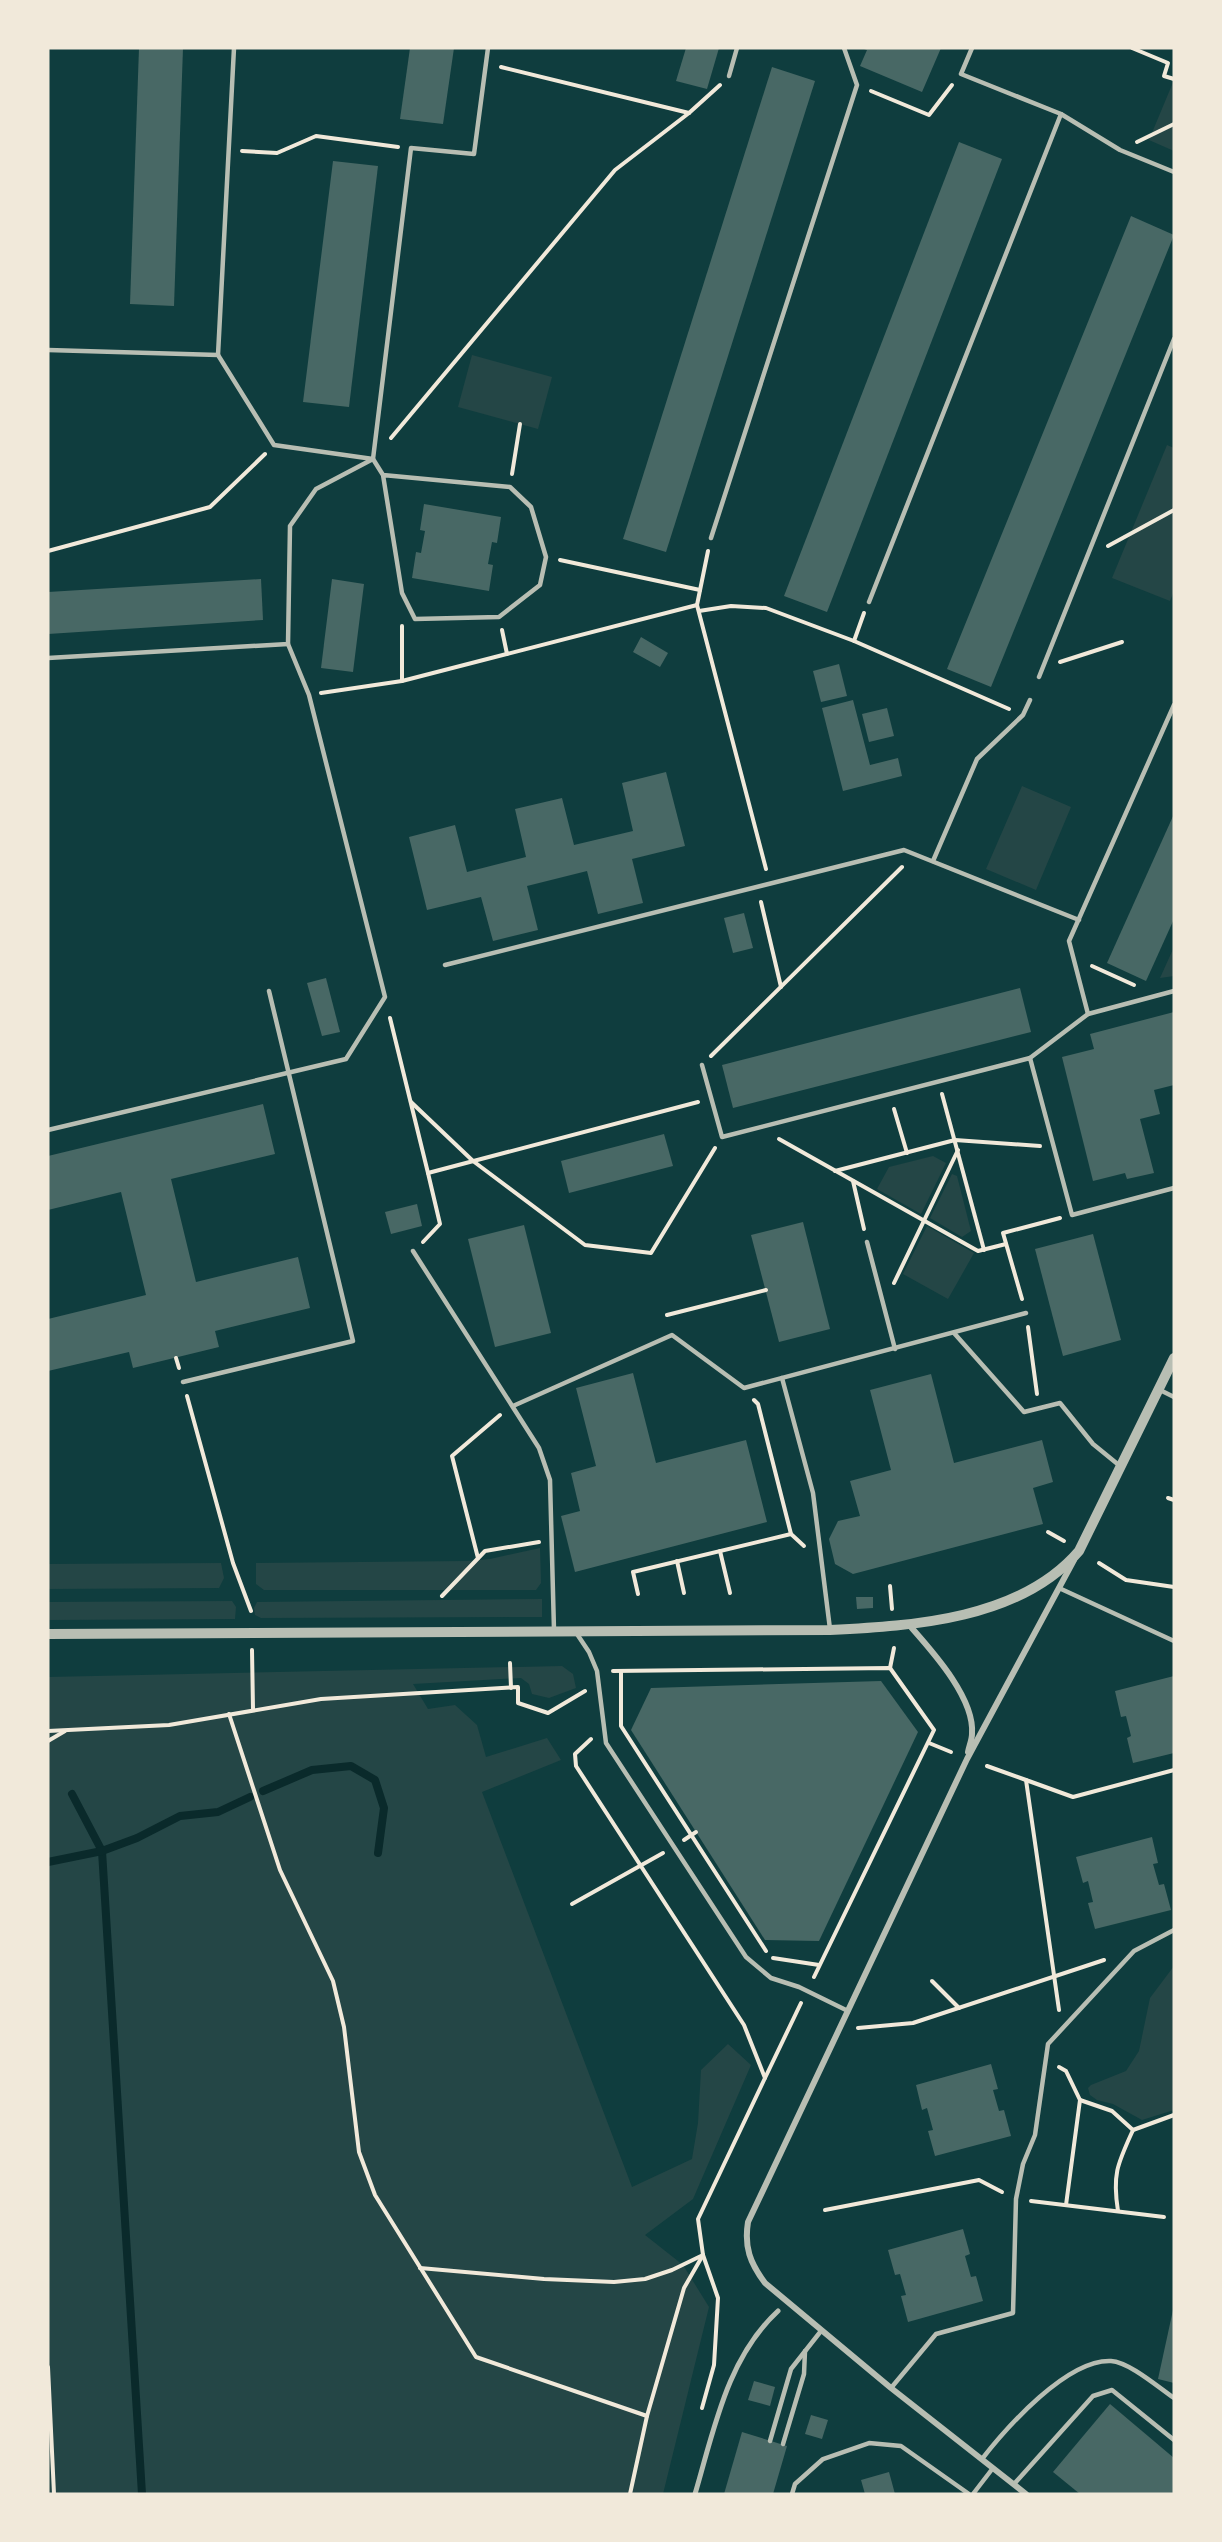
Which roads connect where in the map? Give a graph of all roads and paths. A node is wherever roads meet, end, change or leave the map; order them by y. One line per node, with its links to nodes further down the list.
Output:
1 (234, 48): 21 (lane)
2 (488, 48): 7 (lane)
3 (737, 48): 9 (lane)
4 (844, 48): 11 (lane)
5 (972, 48): 8 (lane)
6 (1132, 48): 10 (path)
7 (486, 63): 12 (path); 15 (lane)
8 (961, 74): 11 (path); 13 (lane)
9 (729, 76): 12 (path)
10 (1174, 79)
11 (857, 85): 28 (lane)
12 (689, 113): 24 (path)
13 (1061, 114): 16 (lane); 34 (lane)
14 (1174, 124): 16 (path)
15 (411, 148): 17 (path); 24 (lane)
16 (1120, 150): 18 (lane)
17 (242, 151)
18 (1174, 172)
19 (1174, 339): 29 (lane)
20 (48, 350): 21 (lane)
21 (218, 354): 23 (lane)
22 (520, 424): 26 (path)
23 (274, 445): 24 (lane); 30 (path)
24 (373, 459): 25 (lane); 40 (lane)
25 (383, 475): 26 (lane); 33 (lane)
26 (510, 487): 31 (lane)
27 (1174, 510): 29 (path)
28 (711, 538): 32 (path)
29 (1093, 542): 43 (lane)
30 (48, 551)
31 (546, 557): 32 (path); 37 (lane)
32 (700, 591): 35 (path)
33 (402, 593): 37 (lane); 45 (path)
34 (869, 602): 38 (path)
35 (697, 605): 36 (path); 41 (path)
36 (699, 611): 38 (path); 52 (path)
37 (499, 617): 41 (path)
38 (854, 641): 49 (path)
39 (1122, 642): 43 (path)
40 (288, 644): 42 (lane); 46 (lane)
41 (507, 654): 45 (path)
42 (48, 658)
43 (1043, 668): 44 (lane)
44 (1039, 677)
45 (402, 681): 46 (path)
46 (309, 695): 61 (lane)
47 (1030, 700): 49 (lane)
48 (1174, 705): 54 (lane)
49 (1023, 715): 51 (lane)
50 (915, 854): 51 (lane); 52 (lane); 57 (path)
51 (933, 861): 54 (lane)
52 (769, 884): 53 (lane)
53 (757, 887): 56 (lane); 57 (path)
54 (1079, 920): 55 (lane)
55 (1074, 958): 60 (path); 62 (lane)
56 (445, 965)
57 (781, 987): 64 (path)
58 (269, 991): 65 (lane)
59 (1174, 991): 60 (lane)
60 (1156, 996): 62 (lane)
61 (385, 997): 65 (lane); 69 (path)
62 (1088, 1014): 63 (lane)
63 (1030, 1058): 66 (lane); 74 (lane)
64 (702, 1065): 68 (lane)
65 (288, 1072): 71 (lane); 97 (lane)
66 (938, 1081): 67 (lane); 73 (path)
67 (890, 1094): 70 (lane); 76 (path)
68 (711, 1098): 72 (lane); 77 (path)
69 (410, 1101): 77 (path); 79 (path)
70 (759, 1127): 72 (lane); 78 (path)
71 (48, 1130)
72 (722, 1137): 77 (path)
73 (955, 1140): 74 (path); 75 (path); 76 (path)
74 (1053, 1147): 82 (lane)
75 (957, 1150): 83 (path); 86 (path)
76 (907, 1153): 78 (path)
77 (473, 1161): 79 (path)
78 (835, 1171): 80 (path)
79 (428, 1173): 87 (path)
80 (853, 1180): 83 (path); 84 (path)
81 (1174, 1188): 82 (lane)
82 (1072, 1215): 85 (path)
83 (924, 1220): 86 (path); 89 (path)
84 (867, 1242): 89 (lane)
85 (1006, 1244): 86 (path); 90 (path)
86 (984, 1250)
87 (413, 1251): 101 (lane)
88 (766, 1290): 91 (path)
89 (883, 1306): 93 (lane)
90 (1026, 1313): 92 (lane); 102 (path)
91 (667, 1316)
92 (954, 1333): 93 (lane); 102 (lane)
93 (895, 1349): 96 (lane)
94 (176, 1358): 97 (path)
95 (1174, 1358): 99 (street)
96 (782, 1378): 98 (lane); 125 (lane)
97 (183, 1382): 122 (path)
98 (744, 1388): 101 (lane); 110 (path)
99 (1158, 1389): 100 (lane); 104 (street)
100 (1174, 1397)
101 (513, 1406): 108 (lane)
102 (1039, 1408): 104 (lane)
103 (498, 1416): 112 (path)
104 (1120, 1466): 111 (street)
105 (1168, 1498): 106 (path)
106 (1174, 1500)
107 (1048, 1532): 109 (path)
108 (551, 1539): 112 (path); 126 (lane)
109 (1064, 1542)
110 (720, 1551): 113 (path); 119 (path)
111 (1079, 1551): 117 (street); 124 (street)
112 (478, 1558): 121 (path)
113 (676, 1562): 118 (path); 120 (path)
114 (1099, 1563): 116 (path)
115 (890, 1586): 123 (path)
116 (1174, 1587)
117 (1059, 1588): 129 (lane); 147 (street)
118 (684, 1593)
119 (730, 1593)
120 (638, 1594)
121 (442, 1596)
122 (251, 1611)
123 (892, 1613)
124 (910, 1626): 125 (street); 147 (street)
125 (830, 1629): 127 (street)
126 (554, 1630): 127 (street); 128 (street)
127 (573, 1630): 134 (lane)
128 (48, 1635)
129 (1174, 1641)
130 (252, 1648): 139 (path)
131 (894, 1648): 133 (path)
132 (510, 1663): 136 (path)
133 (890, 1668): 135 (path); 145 (path)
134 (597, 1671): 135 (path); 137 (path); 153 (lane)
135 (621, 1671): 152 (path)
136 (511, 1688): 137 (path); 139 (path)
137 (587, 1691): 138 (path)
138 (587, 1701)
139 (253, 1709): 140 (path)
140 (229, 1714): 143 (path); 177 (path)
141 (590, 1730): 154 (path)
142 (48, 1731): 143 (path)
143 (66, 1731): 144 (path)
144 (48, 1741)
145 (929, 1743): 146 (path); 158 (path)
146 (951, 1752)
147 (967, 1759): 163 (street)
148 (987, 1766): 150 (path)
149 (1174, 1770): 150 (path)
150 (1026, 1780): 159 (path)
151 (696, 1832): 152 (path)
152 (691, 1835): 153 (path); 158 (path)
153 (674, 1847): 154 (path); 161 (lane)
154 (642, 1867): 155 (path); 167 (path)
155 (572, 1904)
156 (1174, 1930): 157 (lane)
157 (1134, 1951): 159 (path); 165 (lane)
158 (819, 1965): 161 (path)
159 (1054, 1976): 162 (path); 165 (path)
160 (932, 1981): 162 (path)
161 (807, 1991): 163 (lane); 167 (path)
162 (959, 2008): 164 (path)
163 (848, 2010): 164 (street)
164 (839, 2030): 179 (street)
165 (1063, 2031): 166 (lane)
166 (1046, 2058): 168 (path); 171 (lane)
167 (765, 2078): 176 (path)
168 (1080, 2100): 170 (path); 172 (path)
169 (1174, 2115): 170 (path)
170 (1133, 2130): 174 (path)
171 (1016, 2199): 172 (path); 173 (path); 182 (lane)
172 (1066, 2205): 174 (path)
173 (825, 2210)
174 (1118, 2211): 175 (path)
175 (1164, 2217)
176 (704, 2254): 177 (path); 184 (path); 185 (path)
177 (420, 2268): 184 (path)
178 (778, 2311): 194 (street)
179 (821, 2331): 180 (lane); 182 (street)
180 (805, 2350): 187 (lane); 188 (lane)
181 (48, 2367): 192 (path)
182 (891, 2388): 189 (street)
183 (1174, 2398): 189 (lane)
184 (647, 2416): 193 (path)
185 (699, 2418)
186 (1174, 2440): 191 (lane)
187 (770, 2441)
188 (783, 2444)
189 (982, 2459): 190 (street)
190 (993, 2468): 191 (street); 196 (lane)
191 (1014, 2484): 197 (street)
192 (54, 2494)
193 (630, 2494)
194 (695, 2494)
195 (792, 2494): 196 (lane)
196 (971, 2494)
197 (1026, 2494)

